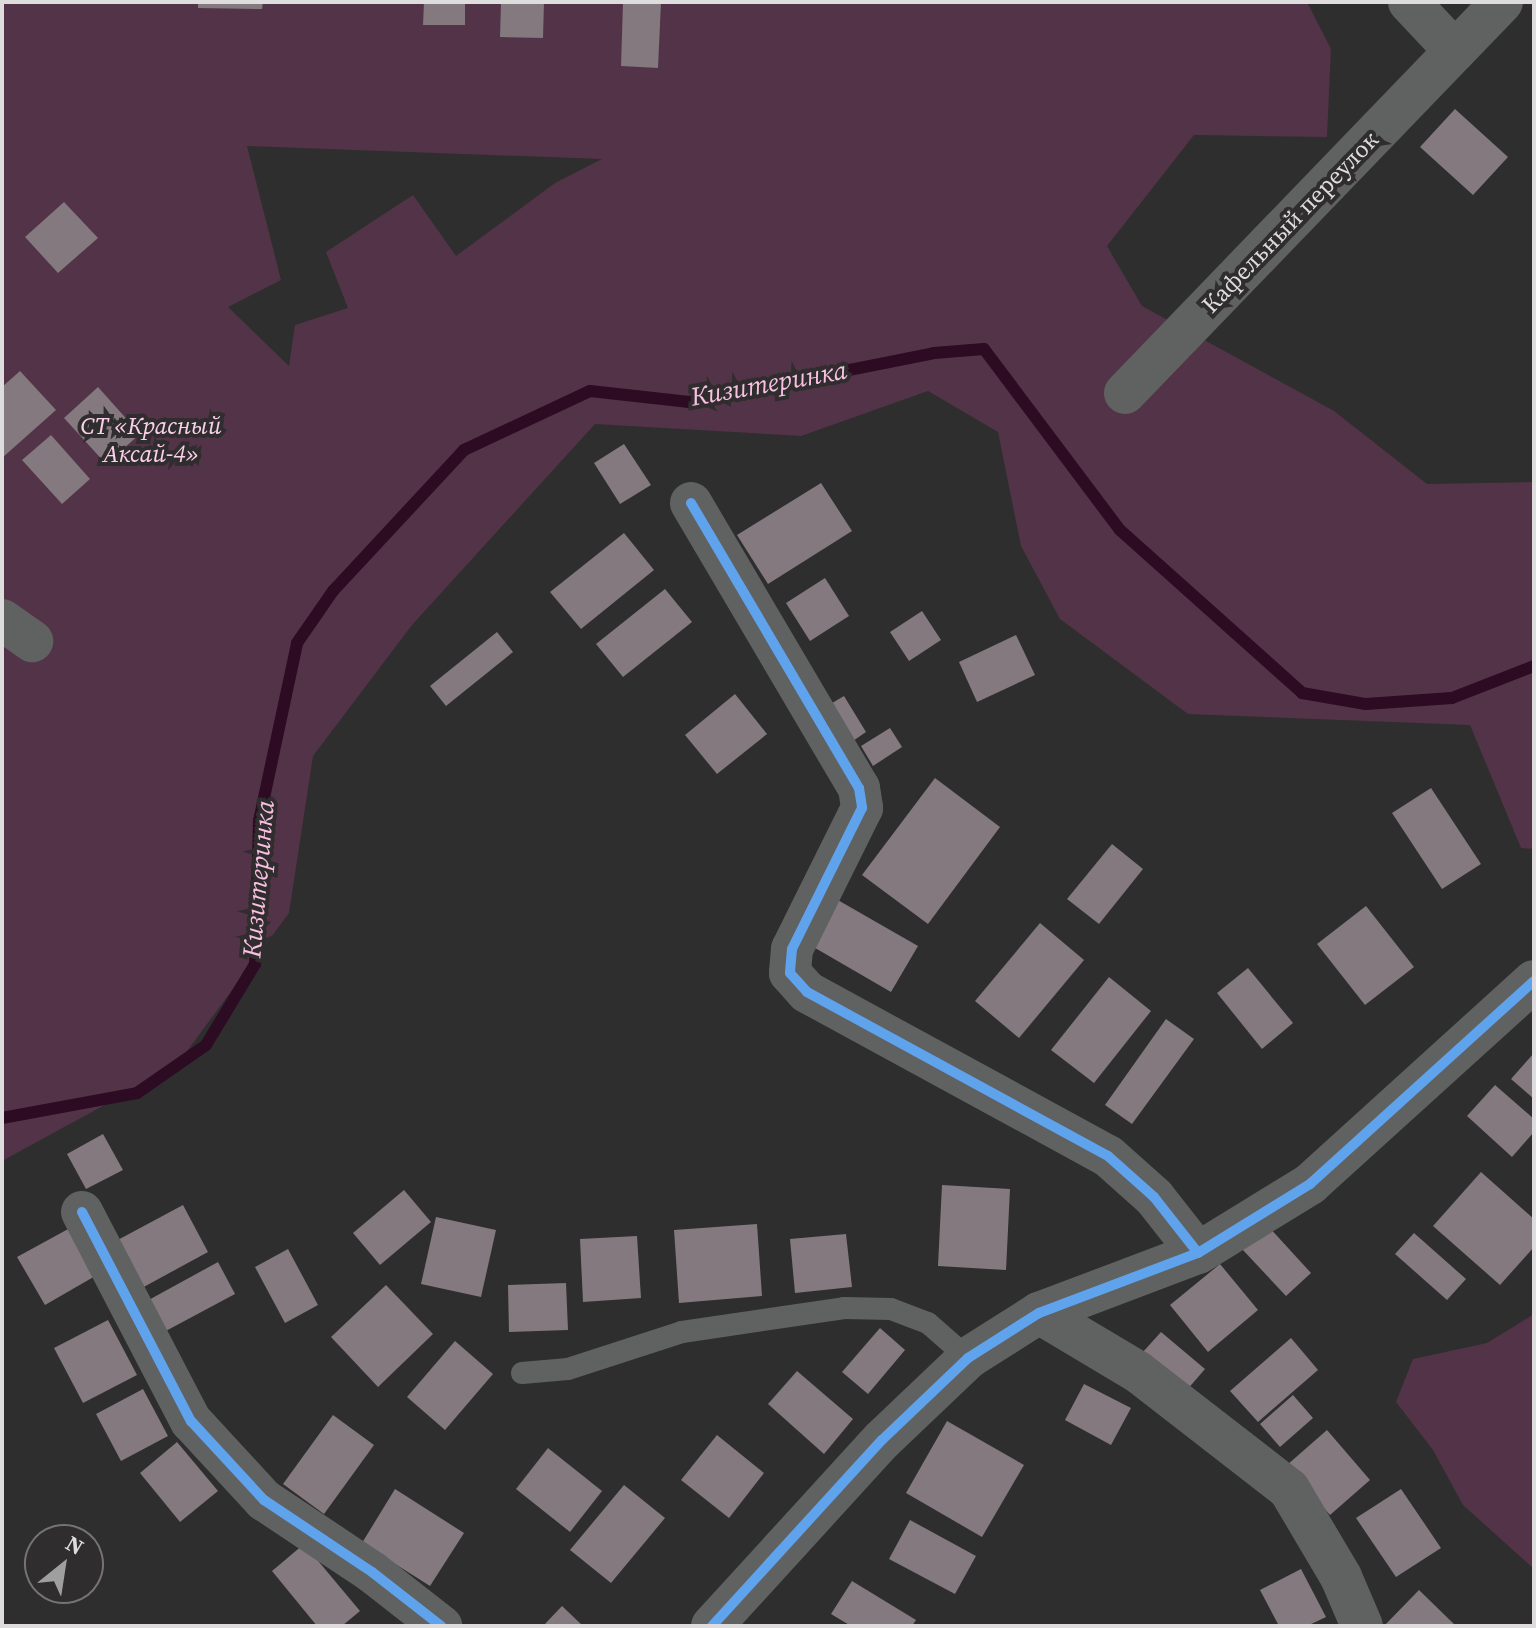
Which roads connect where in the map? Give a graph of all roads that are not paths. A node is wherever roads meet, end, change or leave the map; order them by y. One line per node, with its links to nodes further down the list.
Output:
1 (1409, 2): 3 (street)
2 (1502, 2): 3 (street, Кафельный переулок)
3 (1455, 51): 4 (street, Кафельный переулок)
4 (1125, 393)
5 (691, 503): 8 (street)
6 (1534, 981): 8 (street)
7 (82, 1212): 12 (street)
8 (1198, 1253): 9 (street)
9 (1039, 1313): 10 (street); 14 (street)
10 (968, 1358): 11 (lane); 13 (street)
11 (522, 1373)
12 (441, 1626)
13 (712, 1626)
14 (1362, 1626)

